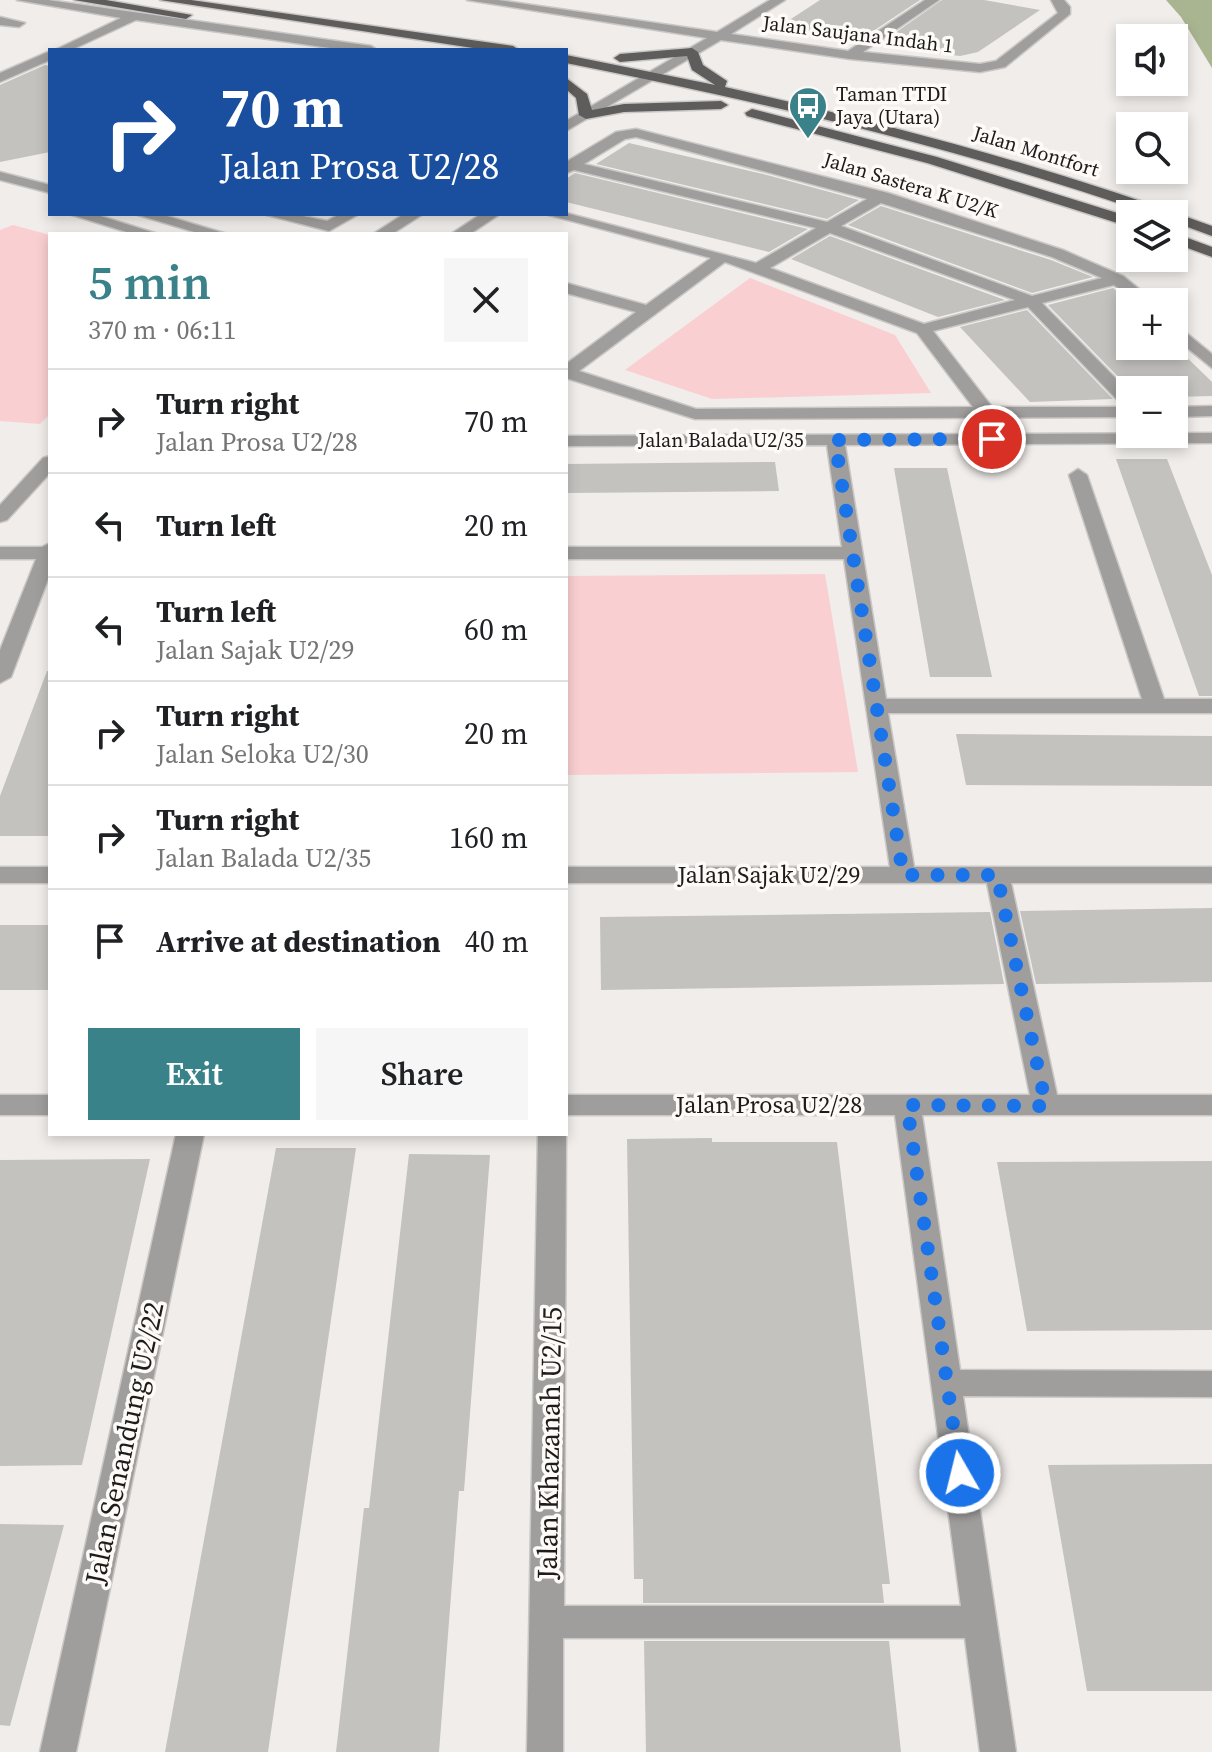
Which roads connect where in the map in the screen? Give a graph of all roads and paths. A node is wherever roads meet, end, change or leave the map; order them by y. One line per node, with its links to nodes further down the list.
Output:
1 (23, 0): 10 (street)
2 (80, 0): 17 (main road)
3 (166, 0): 11 (main road)
4 (224, 0): 11 (main road)
5 (933, 0): 20 (street)
6 (1057, 0): 20 (street, Jalan Saujana Indah 1)
7 (483, 1): 14 (street, Jalan Saujana Indah 1)
8 (748, 2): 9 (street)
9 (775, 2): 14 (street)
10 (135, 16): 15 (street); 16 (street)
11 (277, 16): 18 (main road)
12 (0, 21): 13 (street)
13 (19, 23)
14 (718, 36): 19 (street); 20 (street, Jalan Saujana Indah 1)
15 (65, 48)
16 (357, 48)
17 (412, 48)
18 (499, 48)
19 (692, 52): 22 (main road); 25 (street); 29 (main road)
20 (850, 55)
21 (48, 56): 26 (street)
22 (568, 58)
23 (568, 58): 25 (main road, Jalan Montfort)
24 (568, 74): 28 (main road, Jalan Montfort)
25 (652, 75): 28 (street); 29 (main road, Jalan Montfort)
26 (0, 78)
27 (568, 84): 31 (main road)
28 (632, 87): 30 (main road, Jalan Montfort); 31 (street)
29 (749, 95): 38 (main road, Jalan Montfort)
30 (721, 105): 31 (main road); 47 (main road, Jalan Montfort)
31 (586, 115): 32 (street)
32 (568, 126)
33 (569, 167): 37 (street, Jalan Sastera K U2/K); 49 (street)
34 (0, 176): 35 (street)
35 (48, 189)
36 (48, 191): 39 (street)
37 (883, 196): 49 (street); 59 (street, Jalan Sastera K U2/K)
38 (1121, 200)
39 (39, 203)
40 (84, 216): 51 (street)
41 (151, 216): 52 (street)
42 (281, 216): 43 (street)
43 (347, 216)
44 (412, 216): 53 (street)
45 (489, 216): 54 (street)
46 (561, 216): 57 (street)
47 (1116, 218)
48 (1188, 222): 50 (main road)
49 (829, 227): 58 (street); 62 (street)
50 (1212, 231)
51 (143, 232)
52 (211, 232)
53 (384, 232)
54 (462, 232)
55 (1188, 243): 56 (main road)
56 (1212, 252)
57 (723, 256): 58 (street); 63 (street)
58 (760, 267): 64 (street)
59 (1117, 279): 60 (street, Jalan Sastera K U2/K); 62 (street)
60 (1129, 288)
61 (568, 289): 63 (street)
62 (1031, 301): 64 (street); 69 (street)
63 (649, 311): 67 (street)
64 (923, 329): 71 (street)
65 (1188, 341): 66 (street)
66 (1212, 363)
67 (568, 371)
68 (568, 373): 71 (street)
69 (1116, 389)
70 (1212, 411): 73 (street)
71 (986, 412): 72 (street)
72 (1116, 412)
73 (1188, 412)
74 (1212, 438): 75 (street, Jalan Balada U2/35)
75 (835, 440): 76 (street, Jalan Balada U2/35); 83 (street)
76 (568, 441)
77 (48, 464): 79 (street)
78 (1078, 475): 87 (street)
79 (0, 516)
80 (48, 552): 81 (street)
81 (0, 553)
82 (568, 553): 83 (street)
83 (853, 553): 86 (street)
84 (48, 555): 85 (street)
85 (0, 677)
86 (877, 706): 87 (street); 92 (street)
87 (1155, 706): 88 (street)
88 (1212, 706)
89 (0, 875): 90 (street)
90 (48, 875)
91 (568, 875): 92 (street, Jalan Sajak U2/29)
92 (903, 875): 93 (street, Jalan Sajak U2/29)
93 (997, 875): 94 (street, Jalan Sajak U2/29); 100 (street)
94 (1212, 875)
95 (0, 1105): 96 (street)
96 (48, 1105)
97 (568, 1105): 98 (street, Jalan Prosa U2/28)
98 (907, 1105): 100 (street, Jalan Prosa U2/28); 103 (street)
99 (1212, 1105): 100 (street, Jalan Prosa U2/28)
100 (1046, 1106)
101 (190, 1136): 107 (street, Jalan Senandung U2/22)
102 (552, 1136): 105 (street, Jalan Khazanah U2/15)
103 (947, 1383): 104 (street); 106 (street)
104 (1212, 1384)
105 (547, 1622): 106 (street); 108 (street, Jalan Khazanah U2/15)
106 (981, 1622): 109 (street)
107 (58, 1752)
108 (545, 1752)
109 (998, 1752)

